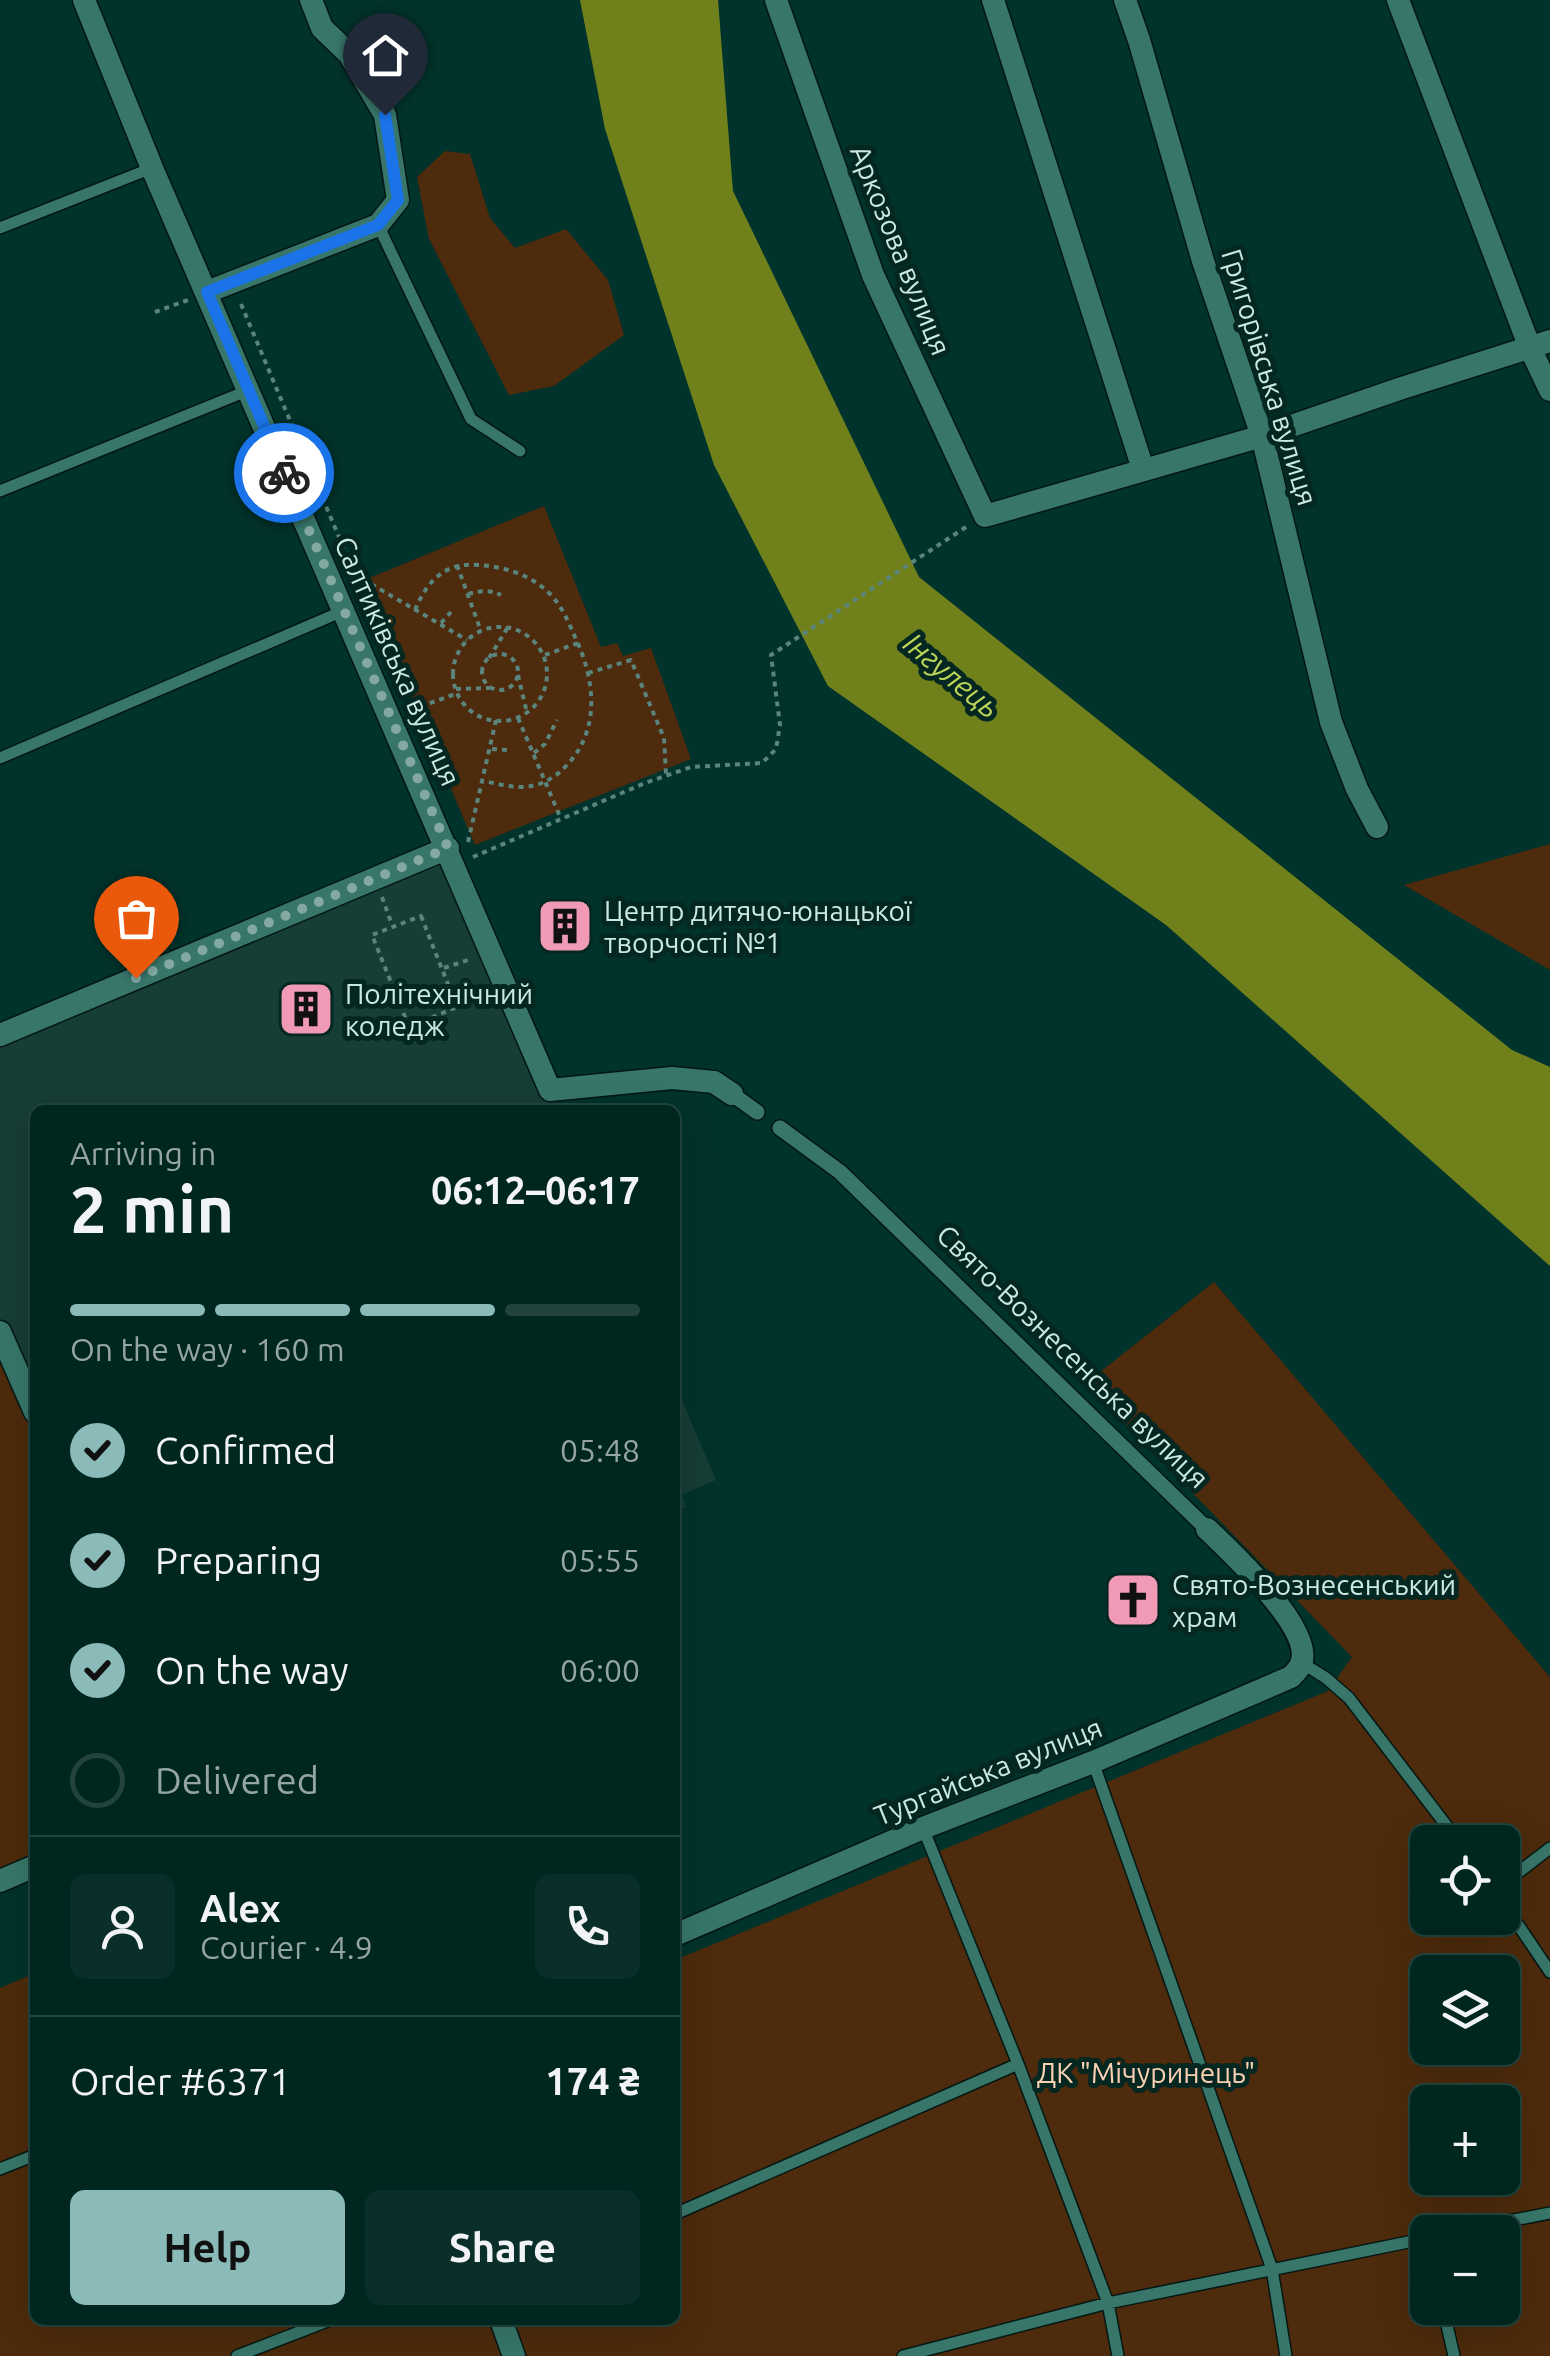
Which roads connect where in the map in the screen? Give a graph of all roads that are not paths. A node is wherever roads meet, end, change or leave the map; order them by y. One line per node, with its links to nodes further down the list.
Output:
1 (84, 0): 7 (street, Салтиківська вулиця)
2 (312, 0): 8 (street)
3 (776, 0): 16 (street, Аркозова вулиця)
4 (994, 0): 16 (street)
5 (1125, 0): 14 (street, Григорівська вулиця)
6 (1398, 0): 11 (street)
7 (152, 168): 9 (lane); 10 (street, Салтиківська вулиця)
8 (378, 225): 10 (street); 15 (lane)
9 (0, 228)
10 (207, 292): 12 (street, Салтиківська вулиця)
11 (1540, 345): 13 (street); 14 (street)
12 (249, 390): 17 (lane); 18 (street, Салтиківська вулиця)
13 (1550, 390)
14 (1262, 436): 16 (street); 20 (street, Григорівська вулиця)
15 (520, 451)
16 (1142, 469)
17 (0, 491)
18 (343, 611): 19 (lane); 21 (street, Салтиківська вулиця)
19 (0, 758)
20 (1377, 828)
21 (458, 846): 22 (street); 23 (street)
22 (0, 1035)
23 (732, 1094): 24 (street)
24 (757, 1112)
25 (780, 1128): 28 (street, Свято-Вознесенська вулиця)
26 (0, 1332): 27 (street)
27 (30, 1401)
28 (1207, 1529): 29 (street, Свято-Вознесенська вулиця)
29 (1302, 1655): 30 (street, Тургайська вулиця); 31 (lane)
30 (1094, 1762): 32 (street, Тургайська вулиця); 47 (lane)
31 (1446, 1825)
32 (923, 1828): 38 (street, Тургайська вулиця); 40 (lane)
33 (1550, 1848): 35 (lane)
34 (30, 1868): 36 (street)
35 (1520, 1871)
36 (0, 1880)
37 (1520, 1928): 39 (lane)
38 (680, 1933)
39 (1550, 1972)
40 (1018, 2064): 43 (lane); 48 (lane)
41 (30, 2157): 42 (lane)
42 (0, 2169)
43 (680, 2212)
44 (1550, 2213): 45 (lane)
45 (1520, 2219)
46 (1410, 2242): 47 (lane)
47 (1272, 2270): 48 (lane); 57 (lane)
48 (1108, 2303): 52 (lane); 56 (lane)
49 (317, 2325): 53 (lane)
50 (503, 2325): 54 (street)
51 (1447, 2325): 58 (lane)
52 (946, 2350): 55 (lane)
53 (236, 2356)
54 (514, 2356)
55 (904, 2356)
56 (1118, 2356)
57 (1286, 2356)
58 (1454, 2356)

